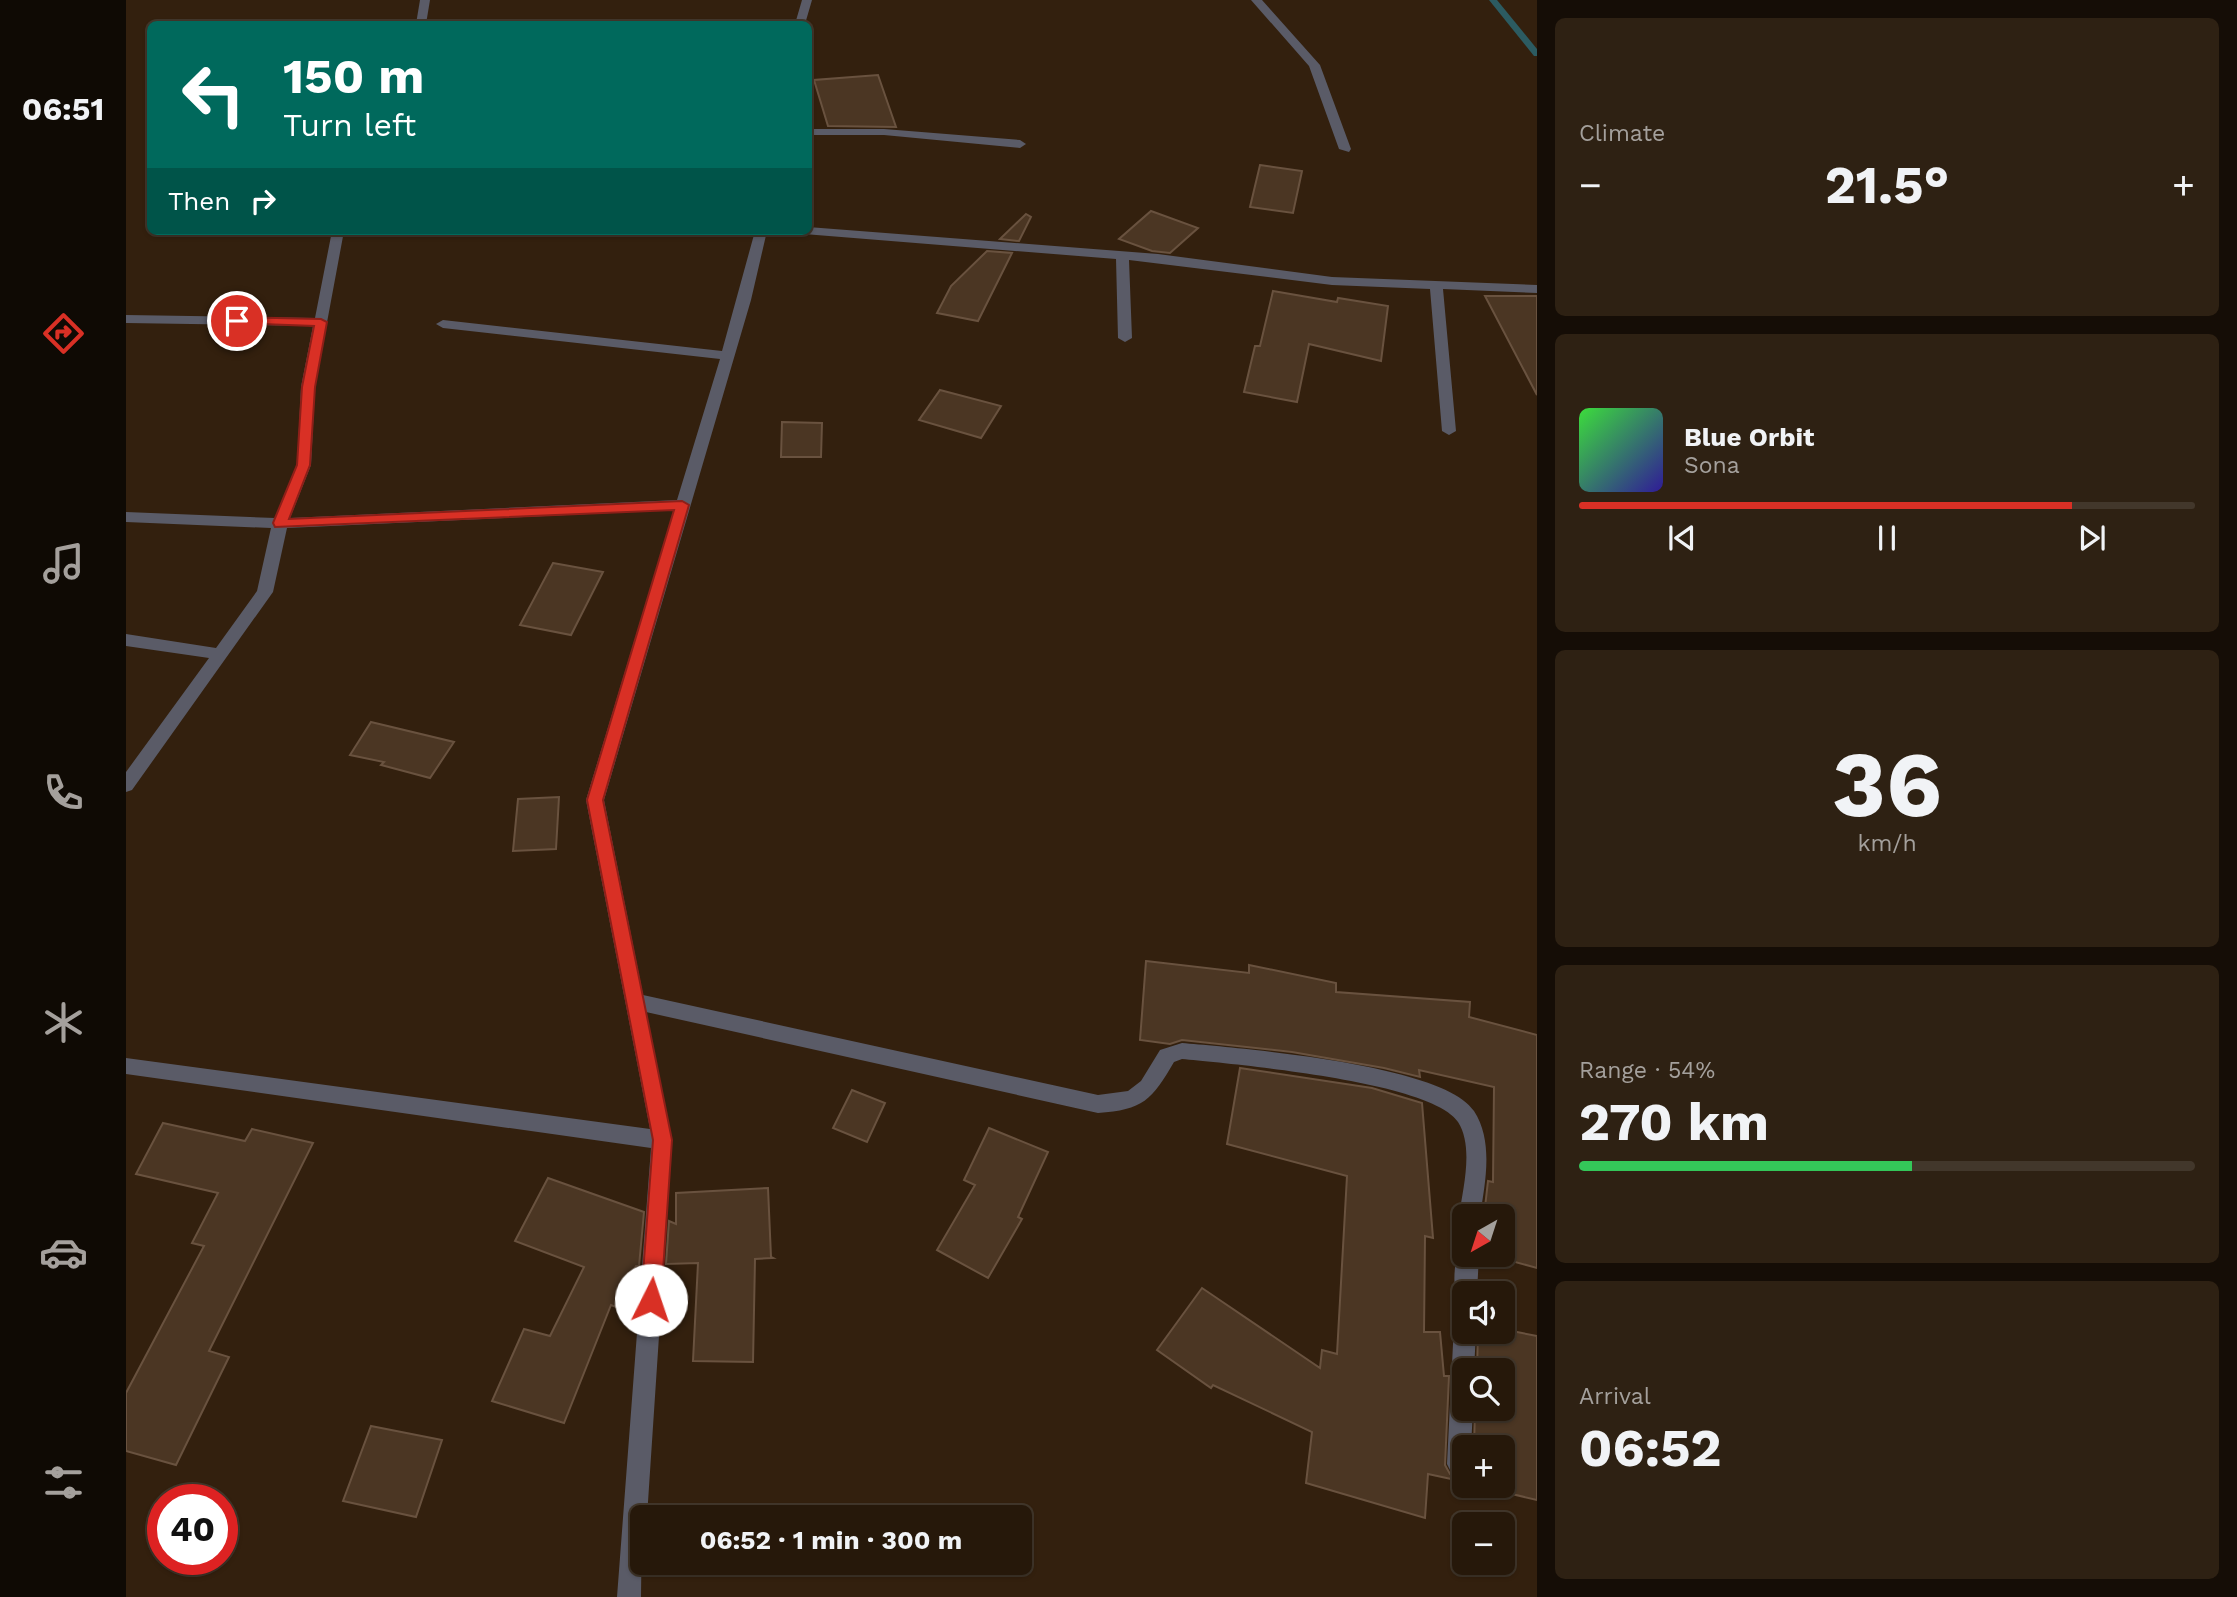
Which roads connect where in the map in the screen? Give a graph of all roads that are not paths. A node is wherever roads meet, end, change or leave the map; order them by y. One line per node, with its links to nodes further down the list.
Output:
1 (425, 0): 4 (street)
2 (807, 0): 5 (street)
3 (1256, 0): 8 (street)
4 (422, 21)
5 (801, 21)
6 (812, 132): 7 (street)
7 (1020, 144)
8 (1345, 149)
9 (812, 231): 12 (street)
10 (337, 235): 16 (street)
11 (760, 235): 19 (street)
12 (1122, 256): 13 (street); 18 (street)
13 (1436, 285): 14 (street); 20 (street)
14 (1537, 289)
15 (126, 319): 16 (street)
16 (321, 322): 23 (street)
17 (443, 324): 19 (street)
18 (1125, 338)
19 (727, 356): 21 (street)
20 (1449, 431)
21 (682, 505): 23 (street); 27 (street)
22 (126, 517): 23 (street)
23 (280, 523): 25 (street)
24 (126, 640): 25 (street)
25 (220, 654): 26 (street)
26 (126, 785)
27 (634, 1001): 29 (street); 30 (street)
28 (126, 1066): 29 (street)
29 (662, 1140): 33 (street)
30 (1471, 1204)
31 (1464, 1344): 32 (street)
32 (1460, 1435)
33 (629, 1597)

